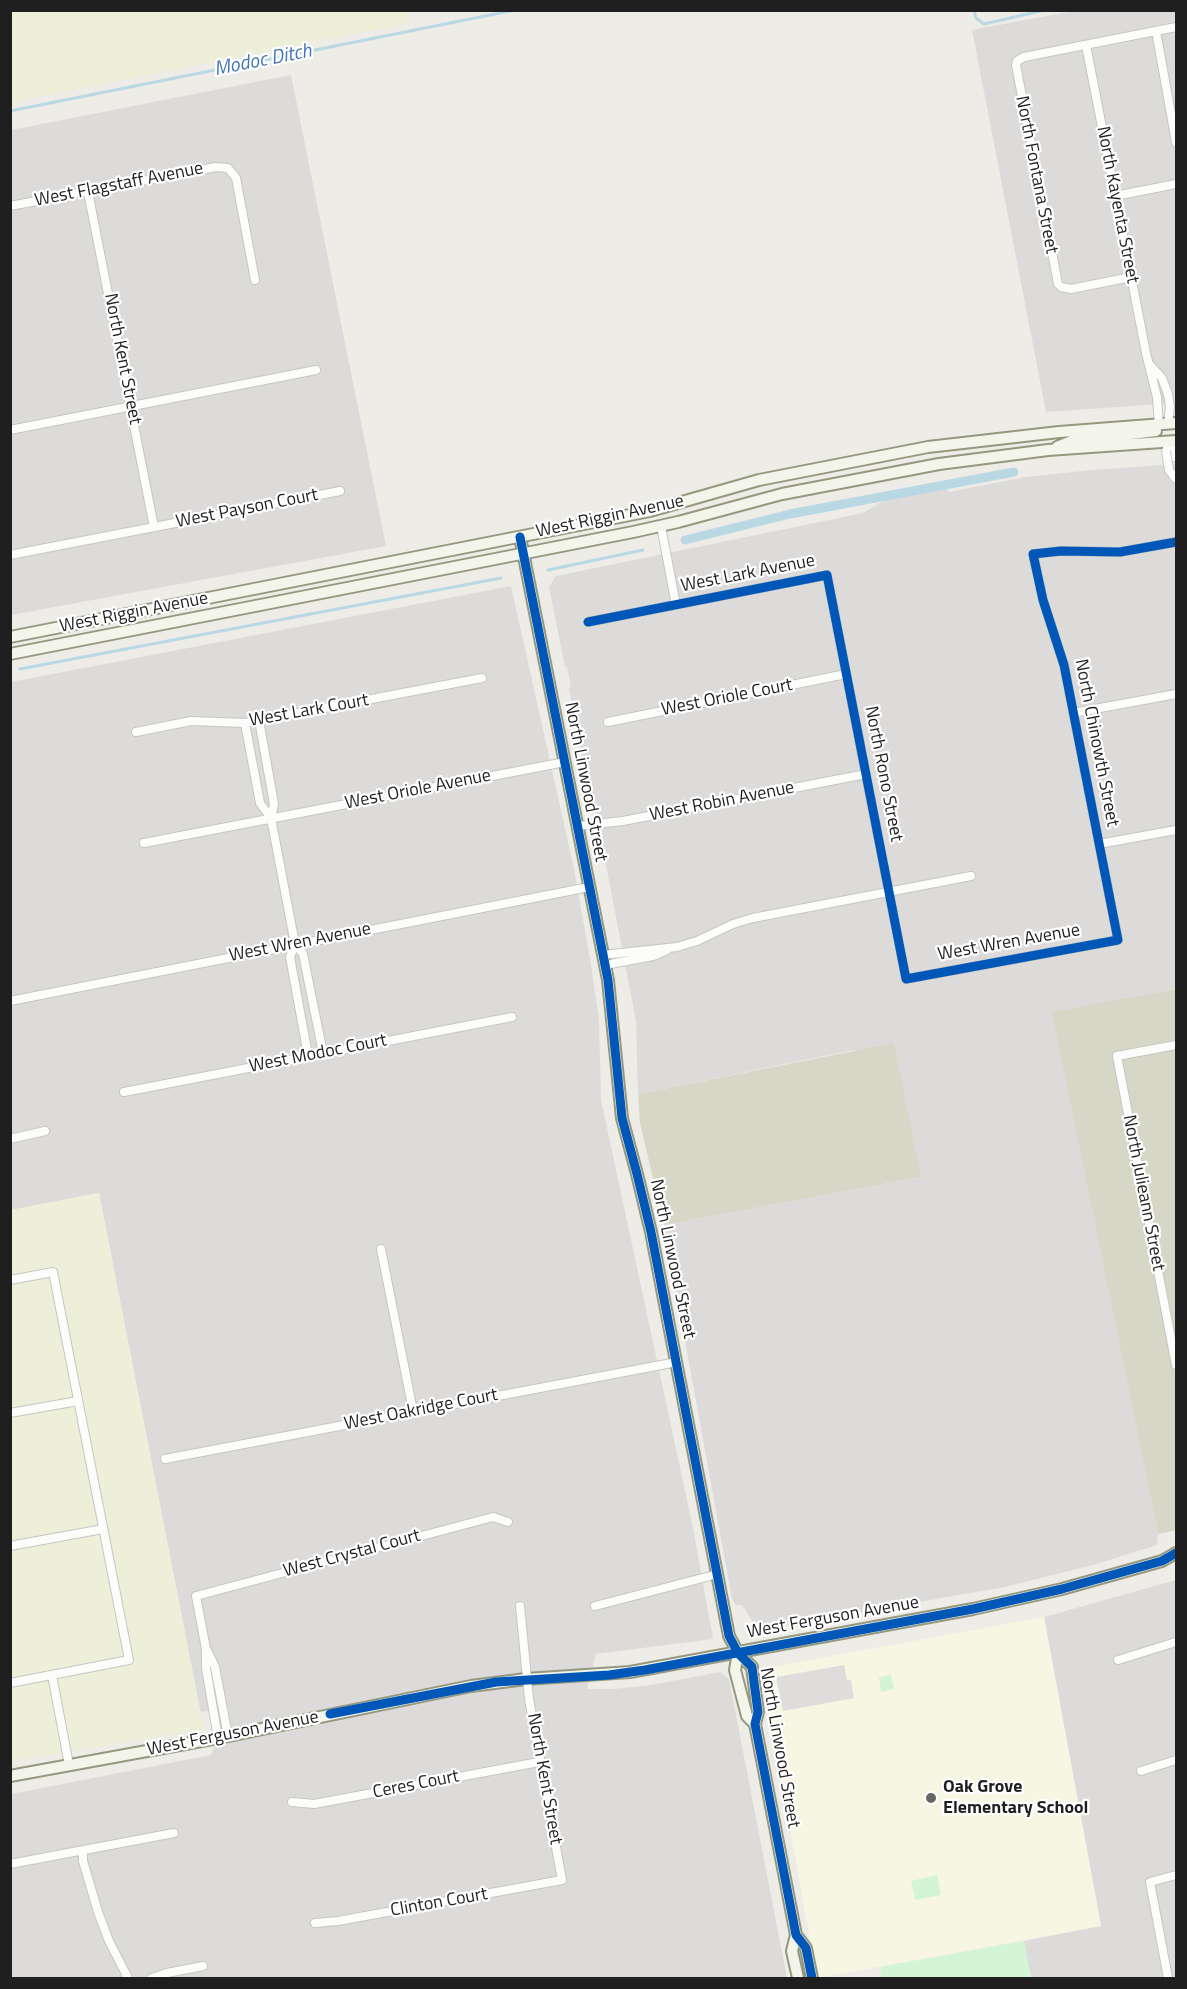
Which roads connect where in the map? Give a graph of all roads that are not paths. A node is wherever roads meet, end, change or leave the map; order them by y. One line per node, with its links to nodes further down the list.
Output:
1 (1176, 27): 2 (street)
2 (1156, 31): 3 (street); 4 (street)
3 (1086, 45): 7 (street, North Kayenta Street); 9 (street, North Fontana Street)
4 (1176, 142)
5 (1176, 184): 7 (street)
6 (88, 192): 8 (street, West Flagstaff Avenue); 10 (street, West Flagstaff Avenue); 15 (street, North Kent Street)
7 (1115, 196): 9 (street, North Kayenta Street)
8 (10, 206)
9 (1131, 278): 11 (street, North Kayenta Street)
10 (255, 280)
11 (1149, 364): 13 (street, North Kayenta Street); 14 (street, North Kayenta Street)
12 (316, 370): 15 (street)
13 (1165, 385): 14 (street); 16 (street, North Kayenta Street)
14 (1155, 388): 16 (street, North Kayenta Street)
15 (130, 407): 17 (street); 24 (street, North Kent Street)
16 (1168, 424): 19 (street); 25 (street, West Riggin Avenue)
17 (10, 430)
18 (1174, 439): 19 (street, West Riggin Avenue); 20 (street); 21 (street)
19 (1048, 450): 23 (street, West Riggin Avenue)
20 (1176, 458)
21 (1176, 479)
22 (340, 491): 24 (street, West Payson Court)
23 (661, 526): 27 (street, West Riggin Avenue); 30 (street)
24 (154, 527): 28 (street, West Payson Court)
25 (520, 537): 27 (street, North Linwood Street); 32 (street, West Riggin Avenue)
26 (1176, 542): 39 (street, North Chinowth Street)
27 (524, 553): 35 (street, West Riggin Avenue); 44 (street, North Linwood Street)
28 (10, 555)
29 (827, 575): 30 (street, West Lark Avenue); 36 (street, North Rono Street)
30 (676, 605): 31 (street)
31 (588, 622)
32 (52, 629): 33 (street, West Riggin Avenue); 34 (street)
33 (10, 637)
34 (10, 644)
35 (10, 654)
36 (846, 674): 41 (street, West Oriole Court); 45 (street, North Rono Street)
37 (482, 678): 40 (street, West Lark Court)
38 (1176, 694): 39 (street)
39 (1074, 713): 50 (street, North Chinowth Street)
40 (259, 720): 42 (street, West Lark Court); 46 (street)
41 (608, 722)
42 (245, 723): 43 (street, West Lark Court); 46 (street)
43 (136, 732)
44 (565, 762): 46 (street, West Oriole Avenue); 47 (street, North Linwood Street)
45 (866, 774): 47 (street, West Robin Avenue); 53 (street, North Rono Street)
46 (271, 818): 49 (street); 55 (street)
47 (577, 826): 52 (street, North Linwood Street)
48 (1176, 830): 50 (street)
49 (144, 843)
50 (1099, 844): 54 (street, North Chinowth Street)
51 (971, 876): 53 (street)
52 (589, 887): 55 (street, West Wren Avenue); 56 (street, North Linwood Street)
53 (890, 892): 56 (street); 57 (street, North Rono Street)
54 (1118, 940): 57 (street, West Wren Avenue)
55 (295, 944): 58 (street, West Wren Avenue); 61 (street); 62 (street)
56 (604, 960): 68 (street, North Linwood Street)
57 (906, 979)
58 (10, 1001)
59 (512, 1017): 61 (street, West Modoc Court)
60 (1176, 1045): 69 (street, North Julieann Street)
61 (323, 1053): 62 (street, West Modoc Court)
62 (308, 1055): 63 (street, West Modoc Court)
63 (124, 1092)
64 (45, 1131): 65 (street)
65 (10, 1138)
66 (381, 1249): 71 (street)
67 (10, 1280): 70 (street)
68 (677, 1362): 71 (street, West Oakridge Court); 80 (street, North Linwood Street)
69 (1176, 1363)
70 (78, 1401): 72 (street); 75 (street)
71 (413, 1411): 73 (street, West Oakridge Court)
72 (10, 1413)
73 (165, 1459)
74 (508, 1522): 90 (street, West Crystal Court)
75 (103, 1529): 76 (street); 86 (street)
76 (10, 1546)
77 (1176, 1553): 79 (street, West Ferguson Avenue)
78 (1176, 1560): 79 (street, West Ferguson Avenue)
79 (1162, 1561): 84 (street, West Ferguson Avenue)
80 (718, 1574): 82 (street); 84 (street, North Linwood Street)
81 (520, 1606): 87 (street, North Kent Street)
82 (595, 1606)
83 (1176, 1642): 85 (street)
84 (738, 1653): 87 (street, West Ferguson Avenue); 89 (street, North Linwood Street); 89 (street, North Linwood Street)
85 (1118, 1660)
86 (52, 1675): 88 (street); 93 (street)
87 (526, 1679): 90 (street, West Ferguson Avenue); 92 (street, North Kent Street)
88 (10, 1683)
89 (755, 1724): 103 (street, North Linwood Street)
90 (223, 1737): 93 (street, West Ferguson Avenue)
91 (1176, 1760): 94 (street)
92 (539, 1762): 96 (street, Ceres Court); 101 (street, North Kent Street)
93 (69, 1765): 95 (street, West Ferguson Avenue)
94 (1141, 1771)
95 (10, 1776)
96 (292, 1803)
97 (174, 1833): 98 (street)
98 (83, 1851): 99 (street); 105 (street)
99 (10, 1864)
100 (1176, 1875): 109 (street)
101 (562, 1880): 102 (street, Clinton Court)
102 (315, 1923)
103 (796, 1935): 107 (street, North Linwood Street); 108 (street, North Linwood Street)
104 (203, 1966): 106 (street)
105 (128, 1978)
106 (152, 1978)
107 (798, 1978)
108 (812, 1978)
109 (1167, 1978)

